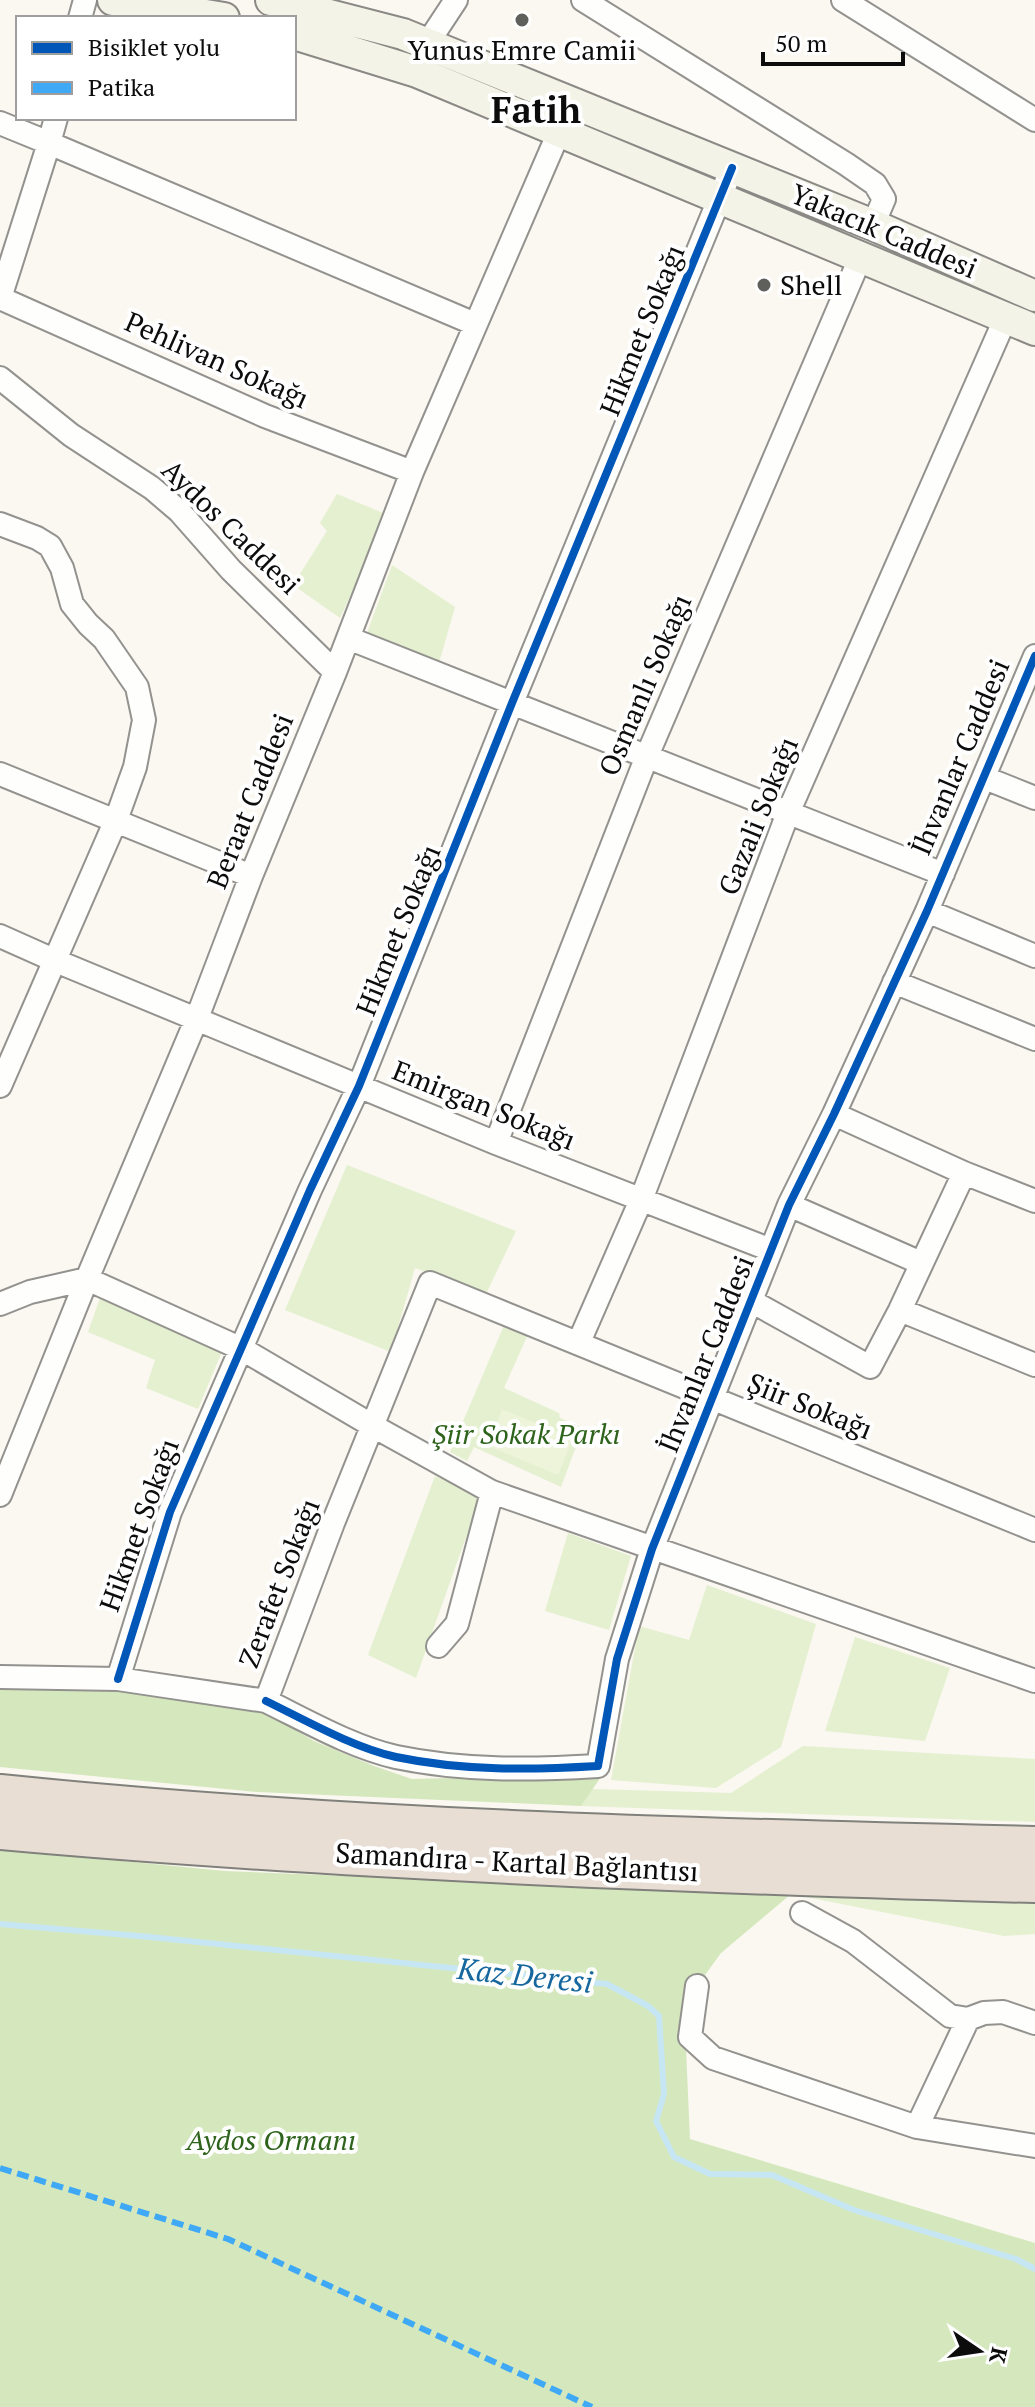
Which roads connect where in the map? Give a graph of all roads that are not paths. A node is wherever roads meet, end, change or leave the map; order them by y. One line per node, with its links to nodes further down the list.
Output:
1 (113, 0): 6 (main road)
2 (271, 0): 8 (main road, Yakacık Caddesi)
3 (456, 0): 8 (street)
4 (583, 0): 16 (street)
5 (843, 0): 10 (street)
6 (212, 16)
7 (296, 34): 8 (main road, Yakacık Caddesi)
8 (422, 58): 12 (main road, Yakacık Caddesi); 14 (main road, Yakacık Caddesi)
9 (55, 120): 13 (street)
10 (1035, 120)
11 (0, 123): 13 (street)
12 (559, 132): 15 (main road, Yakacık Caddesi); 21 (street, Beraat Caddesi)
13 (49, 143): 19 (street); 21 (street)
14 (732, 168): 15 (street); 16 (main road, Yakacık Caddesi)
15 (720, 198): 17 (main road, Yakacık Caddesi); 29 (street, Hikmet Sokağı)
16 (873, 225): 18 (main road, Yakacık Caddesi)
17 (861, 256): 20 (main road, Yakacık Caddesi); 30 (street, Osmanlı Sokağı)
18 (1035, 296)
19 (0, 298): 24 (street, Pehlivan Sokağı)
20 (1006, 317): 22 (main road, Yakacık Caddesi); 34 (street, Gazali Sokağı)
21 (475, 324): 24 (street, Beraat Caddesi)
22 (1035, 330)
23 (0, 378): 28 (street, Aydos Caddesi)
24 (412, 472): 26 (street, Beraat Caddesi)
25 (0, 524): 35 (street)
26 (348, 638): 28 (street, Beraat Caddesi); 29 (street)
27 (1035, 656): 32 (street, İhvanlar Caddesi)
28 (335, 672): 37 (street, Beraat Caddesi)
29 (512, 703): 30 (street); 46 (street, Hikmet Sokağı)
30 (647, 756): 34 (street); 48 (street, Osmanlı Sokağı)
31 (0, 774): 35 (street)
32 (985, 778): 33 (street); 36 (street, İhvanlar Caddesi)
33 (1035, 798)
34 (788, 813): 36 (street); 50 (street, Gazali Sokağı)
35 (116, 820): 37 (street); 41 (street)
36 (943, 874): 38 (street, İhvanlar Caddesi)
37 (251, 876): 43 (street, Beraat Caddesi)
38 (927, 911): 40 (street); 42 (street, İhvanlar Caddesi)
39 (0, 936): 41 (street, Emirgan Sokağı)
40 (1035, 956)
41 (56, 961): 43 (street, Emirgan Sokağı); 45 (street)
42 (894, 982): 44 (street); 47 (street, İhvanlar Caddesi)
43 (197, 1018): 46 (street, Emirgan Sokağı); 55 (street, Beraat Caddesi)
44 (1035, 1039)
45 (0, 1086)
46 (359, 1086): 48 (street, Emirgan Sokağı); 61 (street, Hikmet Sokağı)
47 (834, 1114): 49 (street); 52 (street, İhvanlar Caddesi)
48 (496, 1143): 50 (street, Emirgan Sokağı)
49 (964, 1173): 51 (street); 54 (street)
50 (641, 1200): 53 (street, Emirgan Sokağı); 60 (street, Gazali Sokağı)
51 (1035, 1201)
52 (789, 1205): 53 (street, İhvanlar Caddesi); 54 (street)
53 (771, 1250): 57 (street, İhvanlar Caddesi)
54 (921, 1263): 59 (street)
55 (87, 1279): 58 (street); 61 (street); 66 (street, Beraat Caddesi)
56 (430, 1283): 60 (street, Şiir Sokağı); 64 (street, Zerafet Sokağı)
57 (751, 1301): 59 (street); 63 (street, İhvanlar Caddesi)
58 (0, 1304)
59 (900, 1310): 62 (street)
60 (579, 1342): 63 (street, Şiir Sokağı)
61 (242, 1349): 64 (street); 71 (street, Hikmet Sokağı)
62 (1035, 1365)
63 (712, 1399): 67 (street, Şiir Sokağı); 68 (street, İhvanlar Caddesi)
64 (373, 1426): 65 (street); 73 (street, Zerafet Sokağı)
65 (492, 1492): 68 (street); 69 (street)
66 (0, 1495)
67 (1035, 1530)
68 (652, 1549): 72 (street); 73 (street, İhvanlar Caddesi)
69 (438, 1646)
70 (0, 1677): 71 (street, Zerafet Sokağı)
71 (118, 1679): 73 (street, Zerafet Sokağı)
72 (1035, 1681)
73 (266, 1701)
74 (0, 1795): 76 (highway, Samandıra - Kartal Bağlantısı)
75 (0, 1829): 77 (highway, Samandıra - Kartal Bağlantısı)
76 (1035, 1847)
77 (1035, 1882)
78 (802, 1913): 80 (street)
79 (697, 1986): 82 (street)
80 (968, 2019): 81 (street); 82 (street)
81 (1035, 2023)
82 (917, 2127): 83 (street)
83 (1035, 2146)

